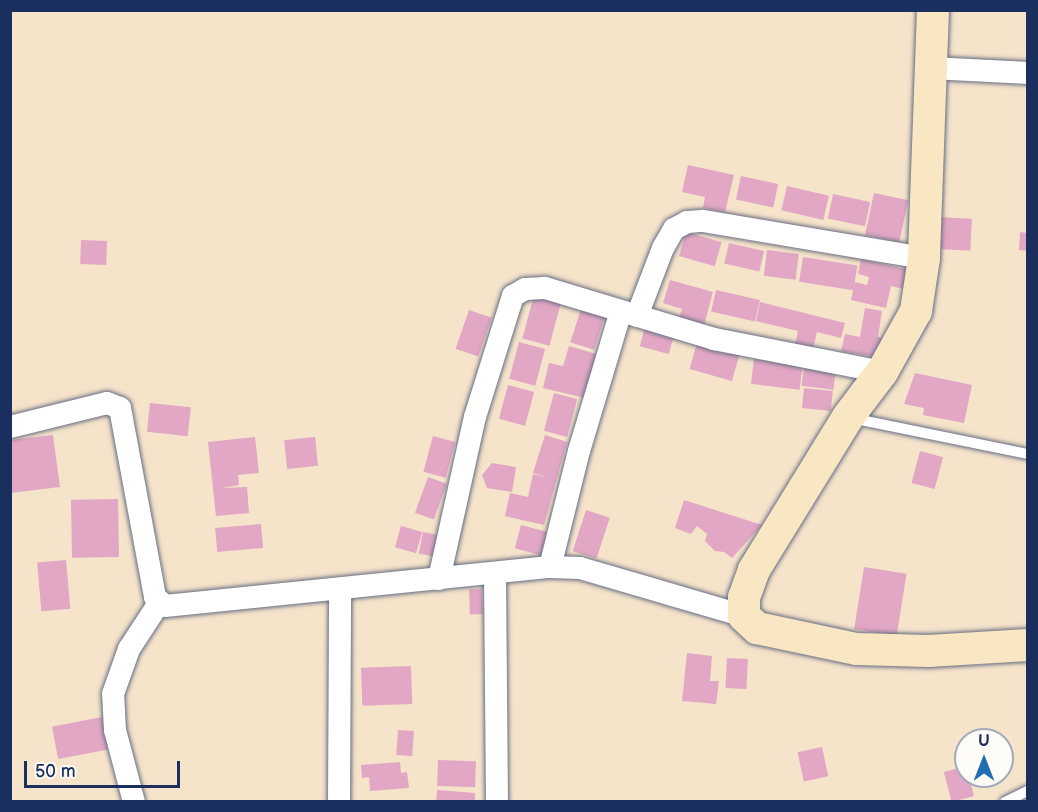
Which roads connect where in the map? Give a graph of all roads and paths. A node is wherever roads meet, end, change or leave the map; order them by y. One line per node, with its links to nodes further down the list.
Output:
1 (933, 10): 2 (street)
2 (932, 68): 3 (street); 4 (street)
3 (1028, 73)
4 (924, 258): 5 (street); 6 (street)
5 (629, 313): 6 (street); 10 (street); 12 (street)
6 (882, 372): 7 (street)
7 (848, 417): 9 (lane); 15 (street)
8 (10, 427): 14 (street)
9 (1028, 454)
10 (550, 567): 11 (street); 15 (street)
11 (495, 574): 12 (street); 20 (street)
12 (439, 579): 13 (street)
13 (340, 591): 14 (street); 19 (street)
14 (159, 603): 18 (street)
15 (744, 616): 16 (street)
16 (1028, 645)
17 (1028, 791): 21 (lane)
18 (134, 801)
19 (339, 801)
20 (497, 801)
21 (1005, 801)

